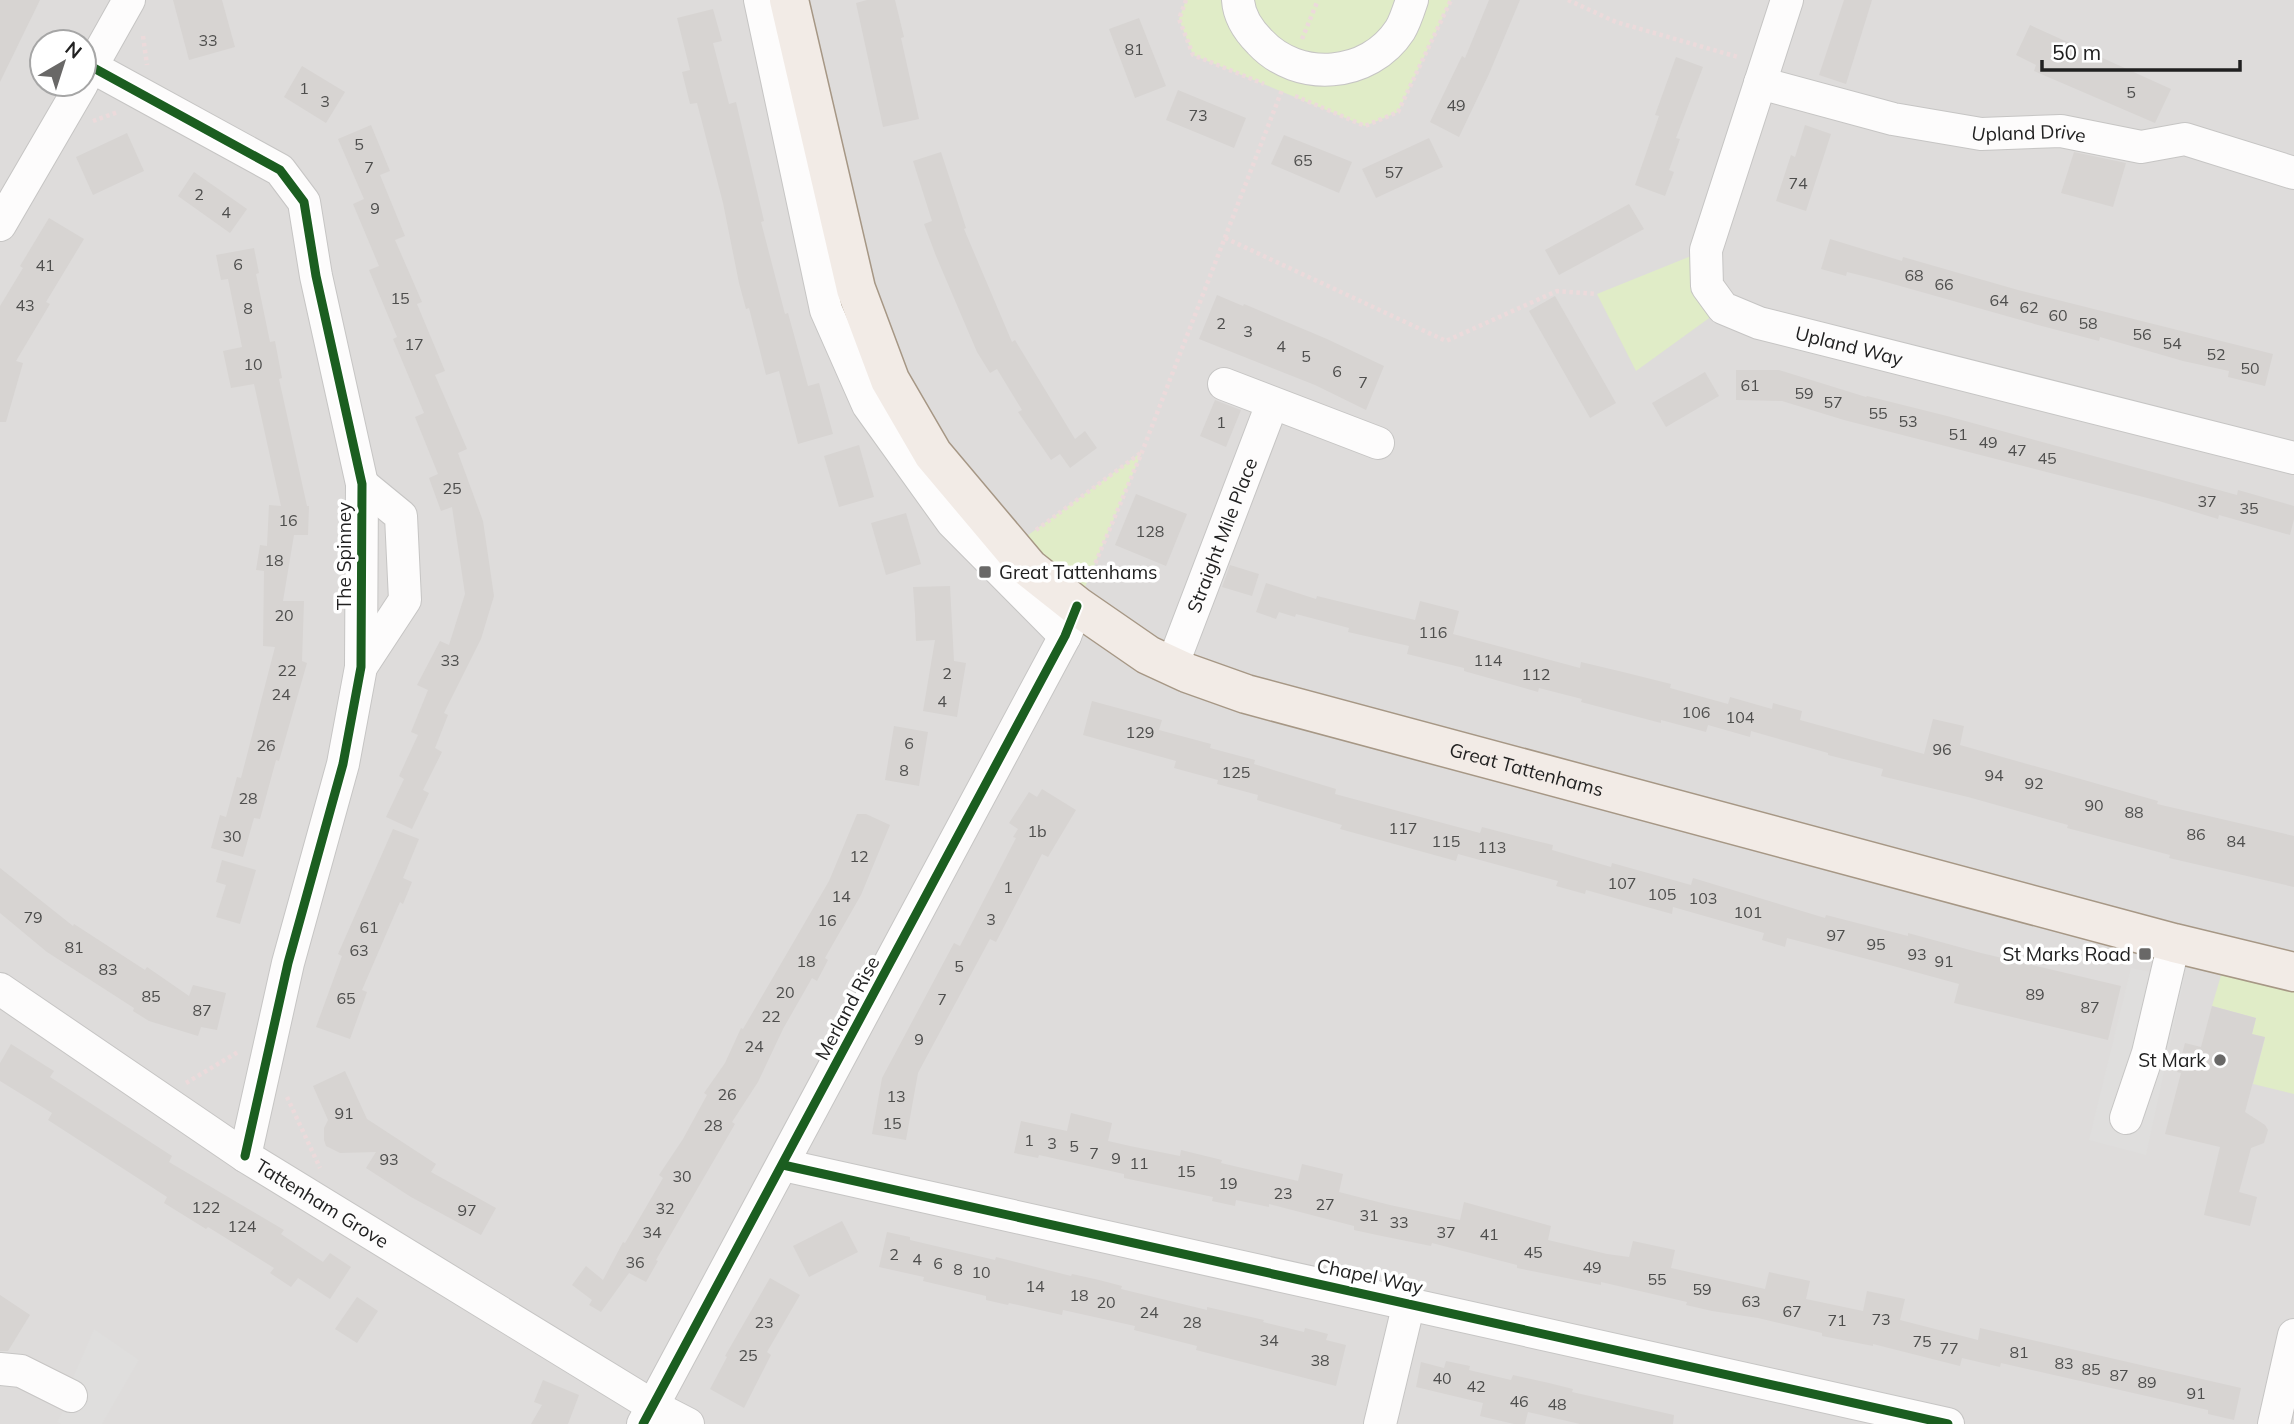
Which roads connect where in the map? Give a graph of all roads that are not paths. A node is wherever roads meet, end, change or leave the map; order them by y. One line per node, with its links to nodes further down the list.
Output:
1 (760, 0): 18 (street)
2 (789, 0): 18 (main road, Great Tattenhams)
3 (1237, 0): 4 (street)
4 (1412, 0)
5 (1787, 0): 8 (street, Upland Way)
6 (135, 13): 7 (street)
7 (98, 61)
8 (1763, 74): 11 (street, Upland Drive); 16 (street, Upland Way)
9 (98, 81): 17 (street, The Spinney)
10 (74, 98): 12 (street)
11 (2294, 173)
12 (0, 225)
13 (1224, 384): 14 (street)
14 (1272, 404): 15 (street); 19 (street, Straight Mile Place)
15 (1378, 443)
16 (2294, 458)
17 (362, 484): 20 (street, The Spinney); 20 (street, The Spinney)
18 (1071, 621): 19 (main road, Great Tattenhams); 26 (street, Merland Rise)
19 (1172, 666): 21 (main road, Great Tattenhams)
20 (361, 667): 25 (street, The Spinney)
21 (2174, 943): 22 (main road, Great Tattenhams); 24 (street)
22 (2294, 972)
23 (0, 989): 25 (street, Tattenham Grove)
24 (2126, 1118)
25 (245, 1156): 31 (street, Tattenham Grove)
26 (783, 1165): 27 (street, Chapel Way); 31 (street, Merland Rise)
27 (1409, 1303): 33 (street); 34 (street, Chapel Way)
28 (2294, 1335): 35 (street)
29 (0, 1369): 30 (street)
30 (71, 1396)
31 (648, 1415): 32 (street, Tattenham Grove)
32 (688, 1424)
33 (1380, 1424)
34 (1948, 1424)
35 (2274, 1424)

